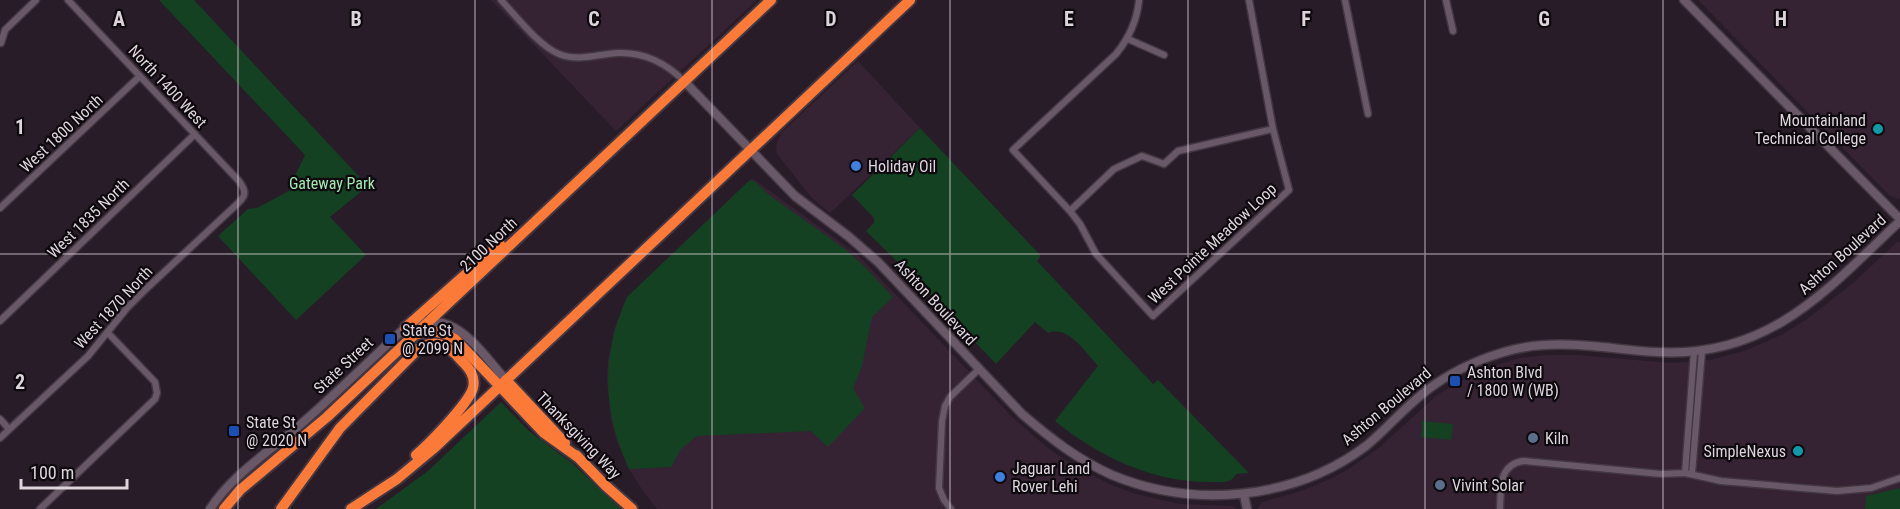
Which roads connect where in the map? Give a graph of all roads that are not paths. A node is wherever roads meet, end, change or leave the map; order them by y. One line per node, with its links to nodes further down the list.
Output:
1 (36, 0): 13 (street)
2 (68, 0): 15 (street, North 1400 West)
3 (501, 0): 16 (street)
4 (771, 0): 16 (highway, 2100 North)
5 (910, 0): 20 (highway)
6 (1138, 0): 12 (street)
7 (1249, 0): 18 (street)
8 (1345, 0): 17 (street)
9 (1446, 0): 11 (street)
10 (1684, 0): 25 (street)
11 (1452, 31)
12 (1128, 39): 14 (street); 24 (street)
13 (1, 43)
14 (1164, 55)
15 (140, 76): 19 (street, North 1400 West); 23 (street, West 1800 North)
16 (684, 81): 20 (street, Ashton Boulevard); 22 (highway, 2100 North)
17 (1368, 114)
18 (1273, 129): 24 (street); 24 (street, West Pointe Meadow Loop)
19 (195, 134): 21 (street, North 1400 West); 26 (street, West 1835 North)
20 (751, 150): 31 (street, Ashton Boulevard); 32 (highway)
21 (245, 194): 28 (street, West 1870 North)
22 (555, 201): 27 (highway, 2100 North); 29 (highway)
23 (0, 208)
24 (1070, 211)
25 (1900, 220): 30 (street, Ashton Boulevard)
26 (0, 321)
27 (428, 321): 29 (highway, 2100 North); 32 (street)
28 (108, 333): 35 (street, West 1870 North); 40 (street)
29 (407, 337): 32 (highway, Thanksgiving Way); 34 (highway); 41 (street, State Street); 42 (highway, 2100 North)
30 (1698, 352): 37 (street); 39 (street, Ashton Boulevard)
31 (979, 369): 39 (street, Ashton Boulevard); 46 (street)
32 (503, 383): 44 (highway); 45 (highway, Thanksgiving Way)
33 (0, 419): 35 (street)
34 (340, 428): 43 (highway); 44 (highway)
35 (9, 429): 36 (street, West 1870 North)
36 (0, 438)
37 (1688, 474): 38 (street); 48 (street)
38 (1900, 478)
39 (1244, 495): 47 (street)
40 (40, 509)
41 (210, 509)
42 (225, 509)
43 (281, 509)
44 (349, 509)
45 (632, 509)
46 (951, 509)
47 (1247, 509)
48 (1500, 509)

